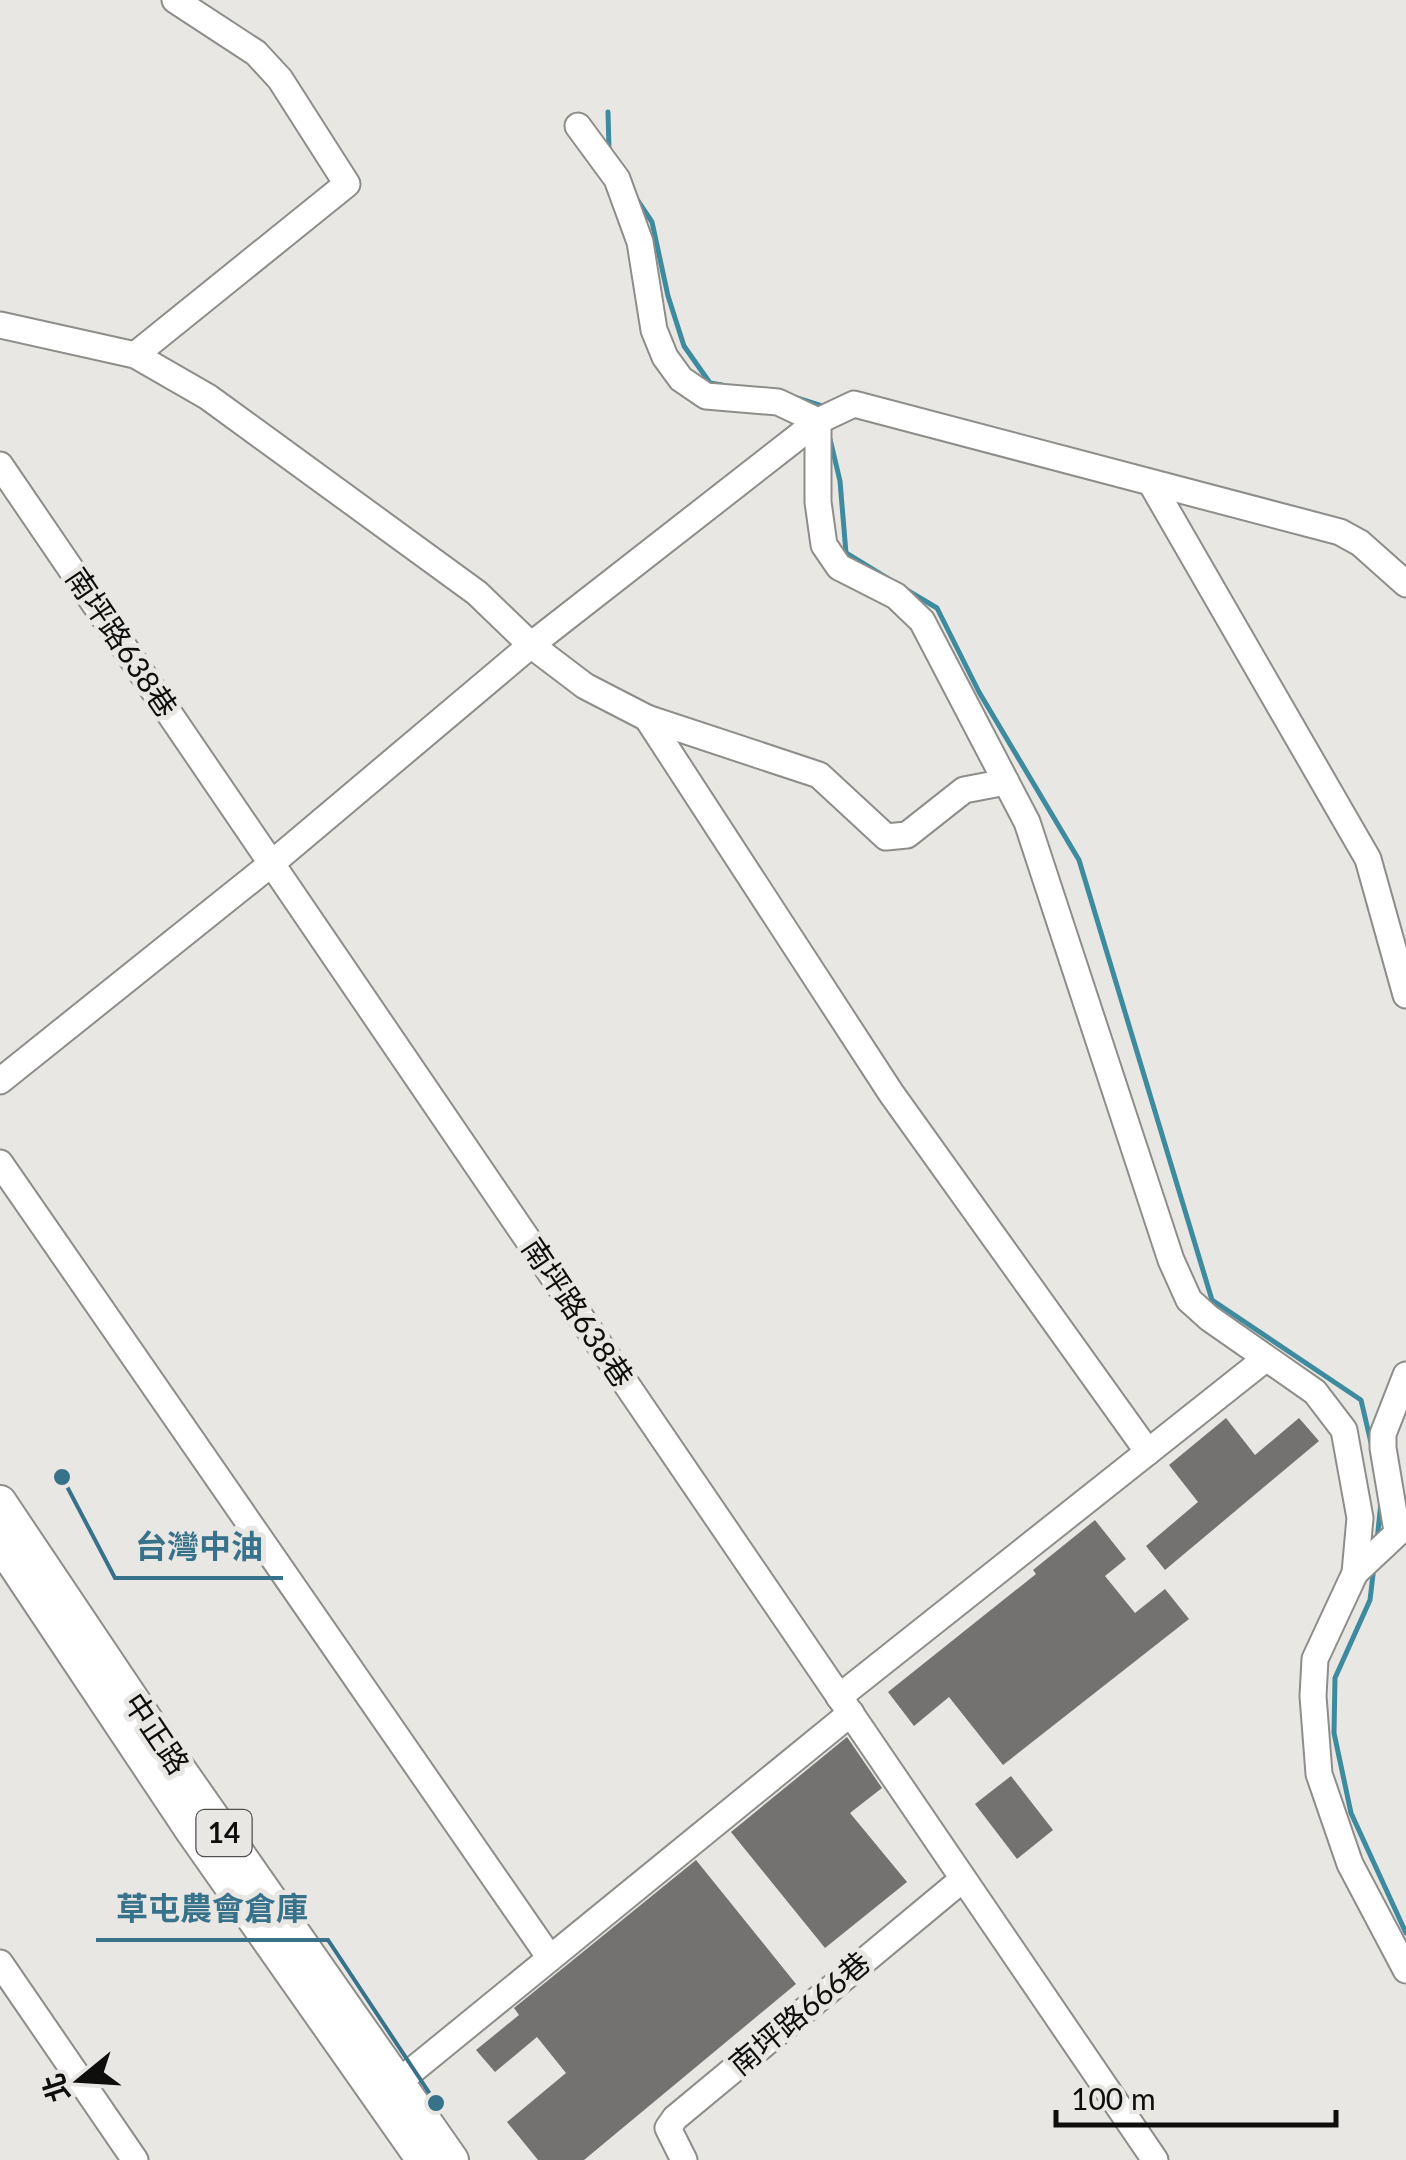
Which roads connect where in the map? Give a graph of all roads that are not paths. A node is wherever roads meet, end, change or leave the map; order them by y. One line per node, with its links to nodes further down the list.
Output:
1 (175, 0): 4 (street)
2 (578, 126): 5 (street)
3 (0, 325): 4 (street)
4 (134, 355): 9 (street)
5 (818, 421): 7 (street); 9 (street); 11 (street)
6 (0, 465): 12 (street, 南坪路638巷)
7 (1151, 483): 8 (street); 13 (street)
8 (1406, 584)
9 (531, 645): 10 (street); 12 (street)
10 (647, 718): 11 (street); 18 (street)
11 (1006, 782): 16 (street)
12 (271, 864): 14 (street); 23 (street, 南坪路638巷)
13 (1406, 995)
14 (0, 1081)
15 (0, 1163): 25 (street)
16 (1265, 1358): 18 (street); 22 (street)
17 (1406, 1375): 20 (street)
18 (1148, 1452): 23 (street)
19 (0, 1502): 28 (main road, 中正路 / 14)
20 (1402, 1528): 22 (street)
21 (0, 1543): 28 (main road, 中正路 / 14)
22 (1355, 1573): 27 (street)
23 (845, 1705): 24 (street, 南坪路638巷); 25 (street)
24 (962, 1879): 32 (street, 南坪路666巷); 33 (street, 南坪路638巷)
25 (550, 1958): 28 (street)
26 (0, 1963): 29 (street)
27 (1406, 1970)
28 (388, 2090): 30 (main road, 中正路 / 14); 31 (main road, 中正路 / 14)
29 (135, 2160)
30 (423, 2160)
31 (452, 2160)
32 (684, 2160)
33 (1155, 2160)

